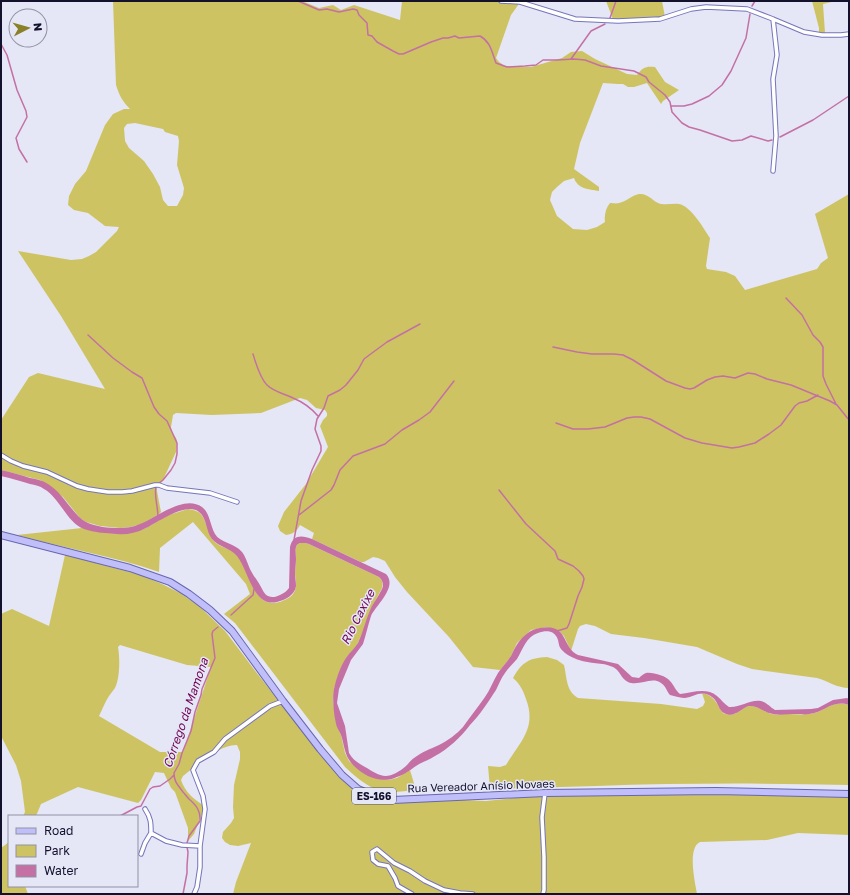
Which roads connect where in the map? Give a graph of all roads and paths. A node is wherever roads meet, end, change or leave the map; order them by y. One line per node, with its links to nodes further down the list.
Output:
1 (501, 1): 2 (street)
2 (774, 19): 3 (street); 4 (street)
3 (849, 34)
4 (773, 171)
5 (1, 455): 6 (street)
6 (237, 502)
7 (1, 535): 8 (main road, Rua Vereador Anísio Novaes / ES-166)
8 (282, 701): 9 (main road, Rua Vereador Anísio Novaes / ES-166); 13 (street)
9 (545, 793): 10 (main road, Rua Vereador Anísio Novaes / ES-166); 18 (street)
10 (849, 794)
11 (145, 809): 12 (street)
12 (151, 833): 13 (street); 14 (street)
13 (200, 846): 15 (street)
14 (141, 854)
15 (194, 894)
16 (412, 894): 17 (street)
17 (473, 894)
18 (543, 894)

